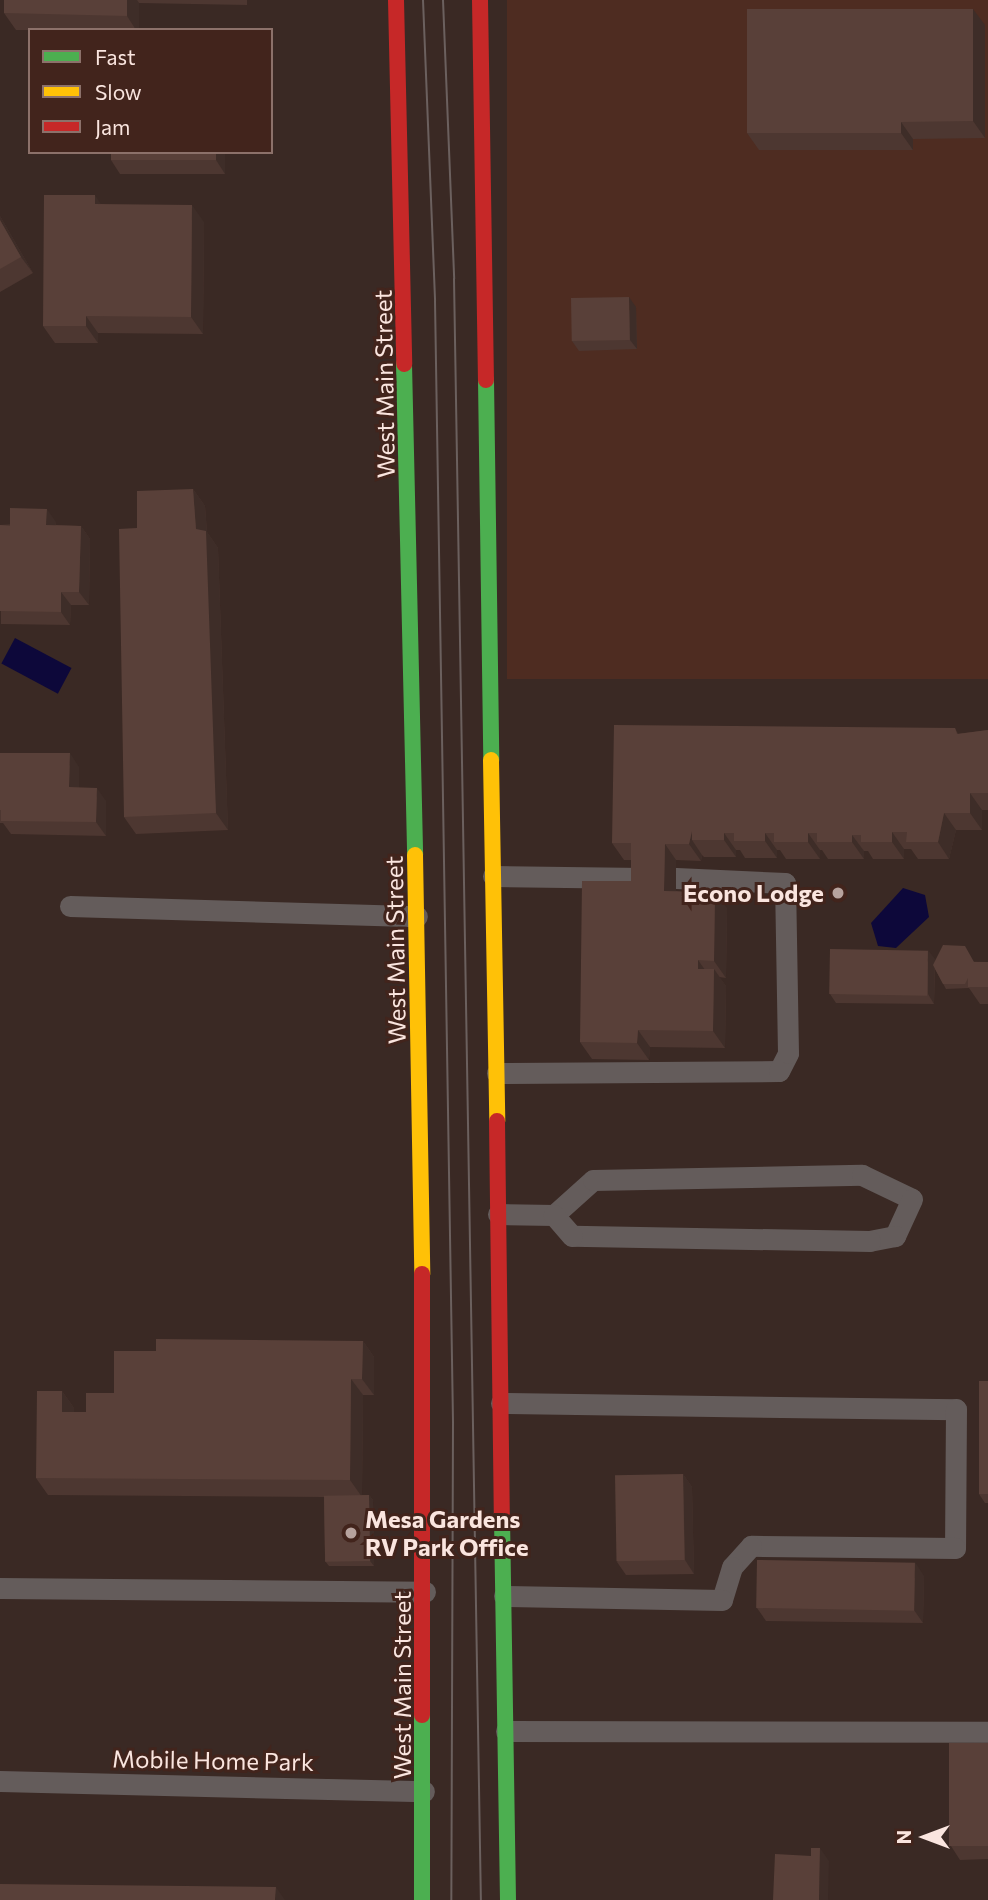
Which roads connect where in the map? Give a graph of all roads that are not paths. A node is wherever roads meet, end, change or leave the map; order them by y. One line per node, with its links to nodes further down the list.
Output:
1 (396, 0): 7 (main road, West Main Street)
2 (480, 0): 3 (main road)
3 (493, 876): 4 (lane); 8 (main road)
4 (643, 878)
5 (676, 878): 8 (lane)
6 (70, 906): 7 (lane)
7 (417, 916): 13 (main road, West Main Street)
8 (496, 1073): 9 (main road)
9 (498, 1214): 10 (lane); 11 (main road)
10 (554, 1215): 10 (lane)
11 (501, 1404): 14 (main road); 14 (lane)
12 (0, 1588): 13 (lane)
13 (425, 1592): 18 (main road, West Main Street)
14 (504, 1595): 15 (main road)
15 (506, 1731): 16 (lane); 20 (main road)
16 (988, 1732)
17 (0, 1781): 18 (lane, Mobile Home Park)
18 (424, 1791): 19 (main road, West Main Street)
19 (422, 1900)
20 (508, 1900)

